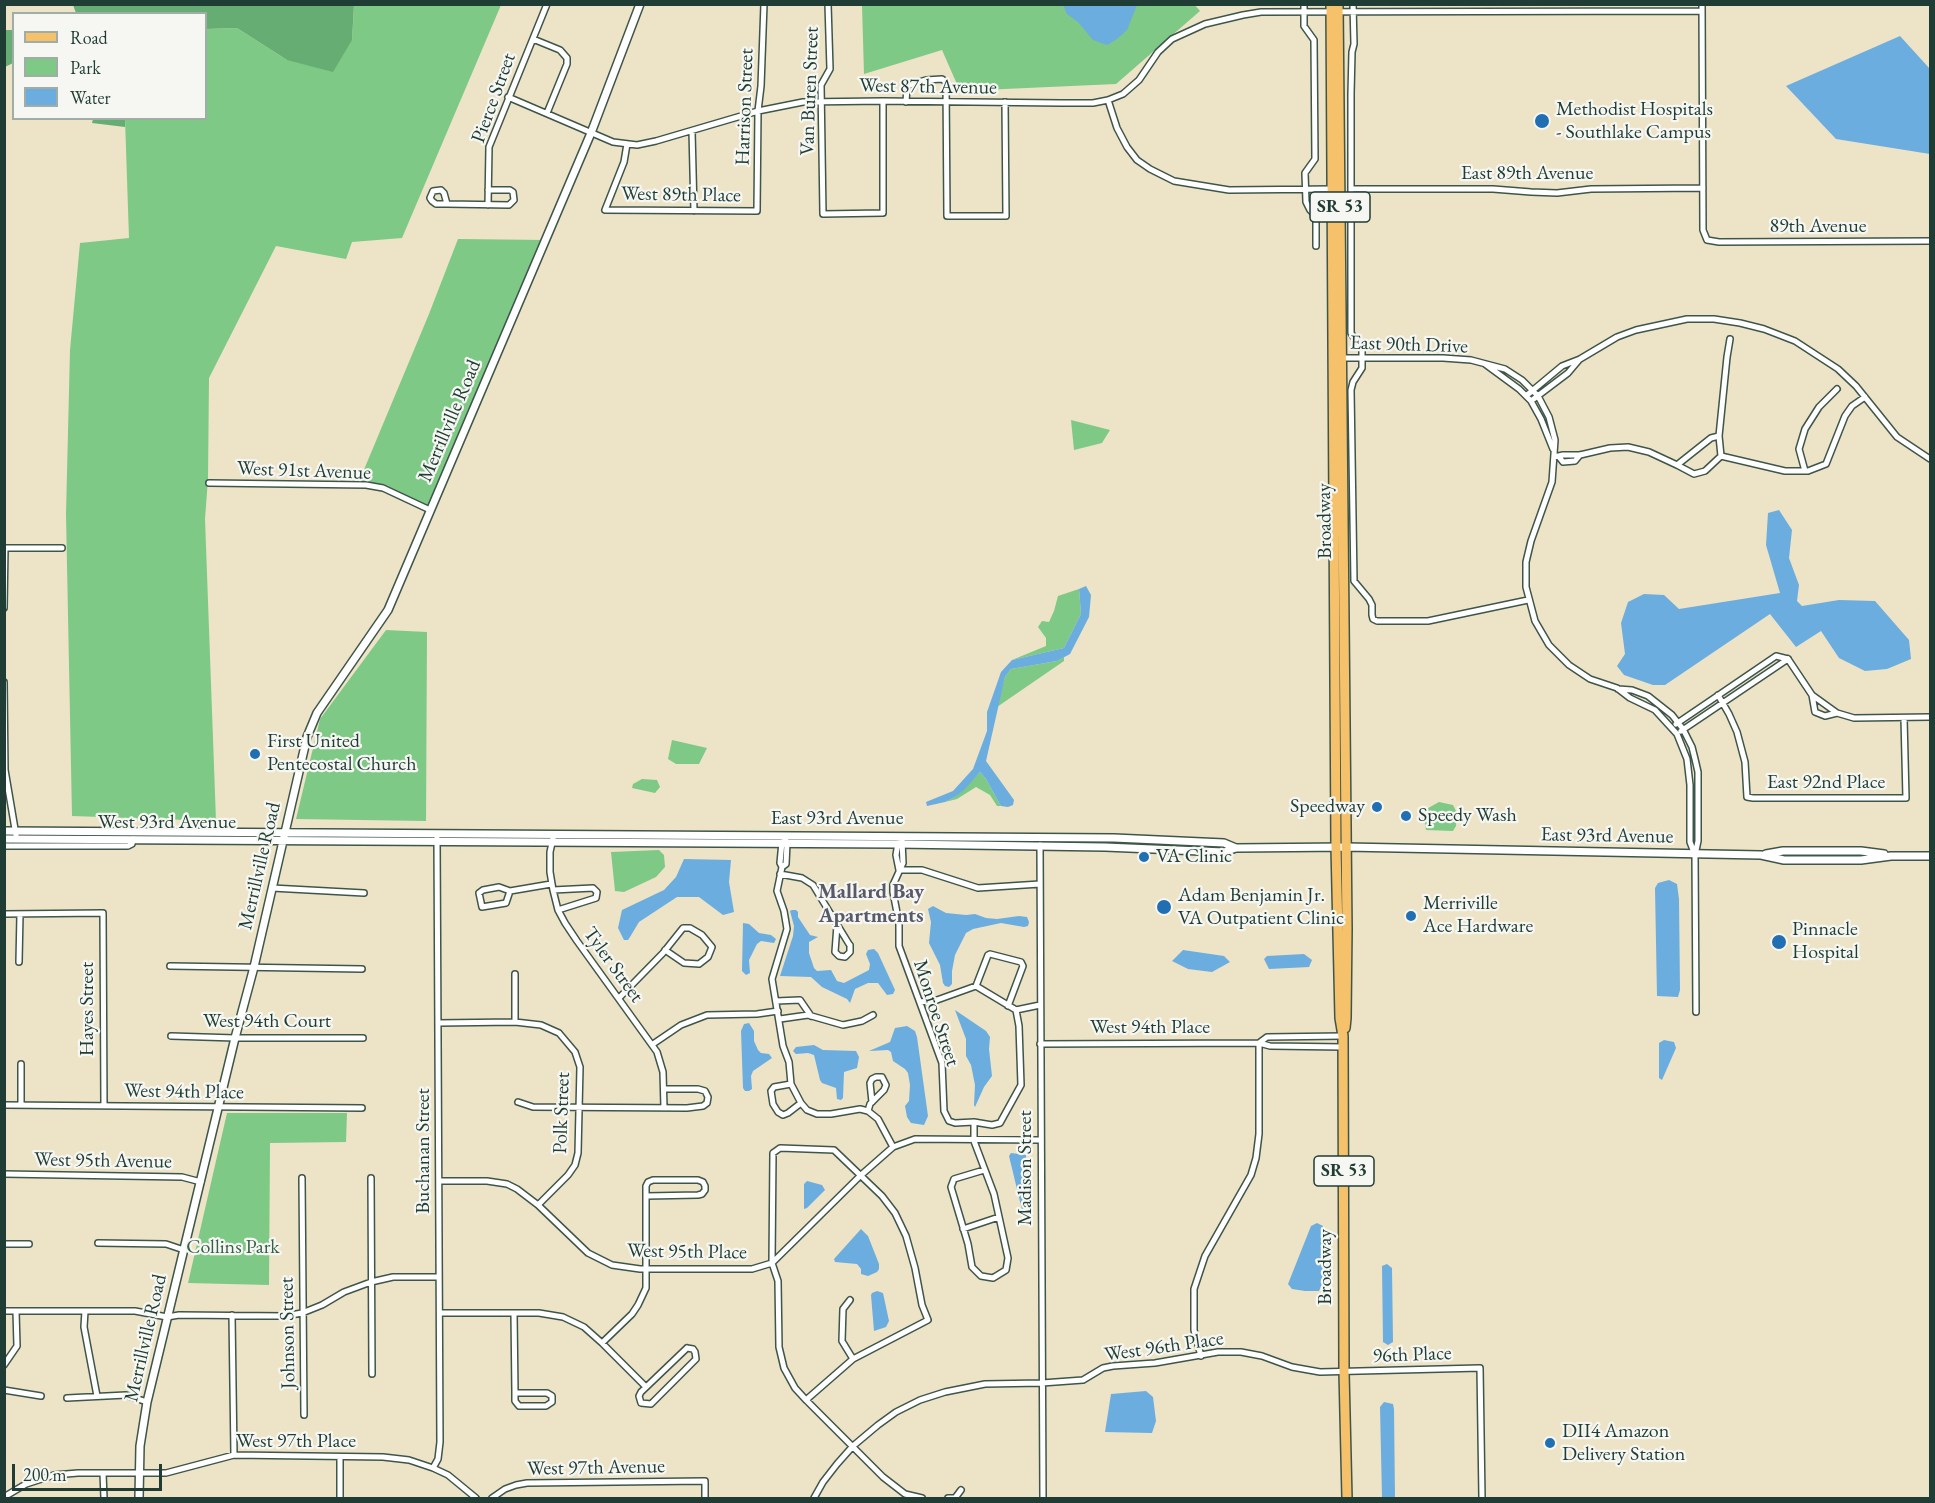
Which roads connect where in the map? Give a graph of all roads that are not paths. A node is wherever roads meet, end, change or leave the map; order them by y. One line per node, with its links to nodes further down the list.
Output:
1 (547, 4): 13 (street, Pierce Street)
2 (640, 4): 24 (street, Merrillville Road)
3 (764, 4): 21 (street, Harrison Street)
4 (828, 4): 16 (street, Van Buren Street)
5 (1304, 4): 10 (street)
6 (1353, 4): 11 (street)
7 (1533, 4): 12 (street)
8 (1334, 8): 10 (street, West 87th Avenue); 11 (street, West 87th Avenue); 29 (main road, Broadway / SR 53); 38 (main road, Broadway / SR 53)
9 (1702, 8): 12 (street, West 87th Avenue); 26 (street)
10 (1304, 12): 15 (street, West 87th Avenue); 28 (street)
11 (1353, 12): 12 (street, West 87th Avenue); 30 (street)
12 (1533, 12)
13 (533, 39): 14 (street, Pierce Street); 22 (street)
14 (508, 98): 22 (street, West 87th Avenue); 27 (street, Pierce Street)
15 (1108, 100): 20 (street, West 87th Avenue); 28 (street)
16 (821, 101): 17 (street, West 87th Avenue); 17 (street, Van Buren Street); 21 (street, West 87th Avenue)
17 (884, 101): 18 (street, West 87th Avenue)
18 (906, 102): 19 (street, West 87th Avenue); 19 (street)
19 (945, 102): 20 (street, West 87th Avenue); 20 (street)
20 (1005, 102)
21 (758, 111): 23 (street, West 87th Avenue); 34 (street, Harrison Street)
22 (547, 113): 24 (street, West 87th Avenue)
23 (692, 130): 25 (street, West 87th Avenue); 33 (street)
24 (591, 133): 25 (street, West 87th Avenue); 56 (street, Merrillville Road)
25 (627, 144): 33 (street, West 89th Place)
26 (1703, 188): 30 (street, East 89th Avenue); 35 (street, 89th Avenue)
27 (488, 189): 32 (street, Pierce Street); 32 (street)
28 (1306, 189): 29 (street); 36 (street)
29 (1332, 189): 38 (main road, Broadway / SR 53)
30 (1351, 189): 39 (street)
31 (447, 204): 32 (street)
32 (488, 205)
33 (694, 211): 34 (street, West 89th Place)
34 (757, 211)
35 (1930, 241)
36 (1316, 246)
37 (1730, 339): 48 (street)
38 (1337, 358): 39 (street, East 90th Drive); 89 (main road, Broadway / SR 53)
39 (1362, 358): 41 (street, East 90th Drive); 59 (street)
40 (1580, 359): 43 (street); 45 (street); 46 (street)
41 (1484, 363): 43 (street, East 90th Drive); 44 (street, East 90th Drive)
42 (1837, 389): 54 (street)
43 (1532, 390): 44 (street); 45 (street, East 90th Drive)
44 (1526, 396): 47 (street, East 90th Drive)
45 (1538, 396): 47 (street); 49 (street)
46 (1865, 397): 52 (street); 54 (street)
47 (1531, 401): 49 (street, East 90th Drive)
48 (1719, 436): 50 (street); 53 (street)
49 (1553, 449): 51 (street)
50 (1721, 456): 53 (street); 54 (street)
51 (1556, 457): 53 (street); 59 (street)
52 (1930, 459)
53 (1677, 465)
54 (1805, 471)
55 (209, 483): 56 (street, West 91st Avenue)
56 (430, 510): 77 (street, Merrillville Road)
57 (5, 548): 58 (street); 60 (street)
58 (62, 548)
59 (1528, 600): 63 (street)
60 (4, 608)
61 (1788, 659): 64 (street); 65 (street); 66 (street)
62 (4, 682): 74 (street)
63 (1617, 688): 70 (street); 71 (street)
64 (1812, 695): 67 (street); 67 (street)
65 (1718, 696): 66 (street); 70 (street)
66 (1722, 702): 69 (street, East 92nd Place); 72 (street)
67 (1837, 713): 69 (street)
68 (1930, 717): 69 (street)
69 (1904, 718)
70 (1678, 723): 71 (street); 72 (street)
71 (1672, 727): 72 (street)
72 (1680, 731): 91 (street)
73 (4, 831): 74 (street, West 93rd Avenue)
74 (16, 831): 75 (street, West 93rd Avenue); 82 (street)
75 (133, 831): 77 (street, West 93rd Avenue); 83 (street)
76 (554, 834): 79 (street, East 93rd Avenue); 84 (street, East 93rd Avenue); 85 (street, Tyler Street)
77 (284, 836): 79 (street, West 93rd Avenue); 83 (street, West 93rd Avenue); 97 (street, Merrillville Road)
78 (900, 836): 80 (street, East 93rd Avenue); 84 (street, East 93rd Avenue); 86 (street, Monroe Street)
79 (437, 837): 85 (street, East 93rd Avenue); 123 (street, Buchanan Street)
80 (1040, 837): 88 (street, Madison Street); 90 (street, East 93rd Avenue)
81 (4, 839): 82 (street, West 93rd Avenue)
82 (17, 839): 83 (street, West 93rd Avenue)
83 (133, 840): 87 (street)
84 (784, 841): 85 (street, East 93rd Avenue); 86 (street, East 93rd Avenue); 94 (street)
85 (552, 842): 96 (street, Tyler Street)
86 (900, 844): 88 (street, East 93rd Avenue); 93 (street, Monroe Street)
87 (4, 846)
88 (1040, 846): 90 (street, East 93rd Avenue); 95 (street, Madison Street)
89 (1341, 847): 90 (street, East 93rd Avenue); 91 (street, East 93rd Avenue); 125 (main road, Broadway / SR 53)
90 (1236, 848)
91 (1695, 855): 92 (street, East 93rd Avenue); 118 (street)
92 (1930, 856)
93 (899, 870): 95 (street); 113 (street, Monroe Street)
94 (780, 874): 103 (street); 112 (street)
95 (1040, 884): 114 (street, Madison Street)
96 (552, 887): 98 (street); 100 (street, Tyler Street); 100 (street)
97 (272, 888): 99 (street); 107 (street, Merrillville Road)
98 (510, 891): 98 (street)
99 (363, 893)
100 (558, 910): 111 (street, Tyler Street)
101 (4, 914): 102 (street)
102 (20, 914): 105 (street); 140 (street, Hayes Street)
103 (837, 924): 103 (street)
104 (665, 950): 104 (street); 111 (street)
105 (20, 962)
106 (170, 966): 107 (street)
107 (254, 967): 108 (street); 126 (street, Merrillville Road)
108 (362, 969)
109 (515, 974): 122 (street)
110 (976, 986): 113 (street); 115 (street); 115 (street)
111 (619, 998): 129 (street, Tyler Street)
112 (776, 1001): 117 (street); 120 (street)
113 (920, 1002): 146 (street, Monroe Street)
114 (1040, 1005): 116 (street); 130 (street, Madison Street)
115 (1008, 1006): 116 (street)
116 (1016, 1010): 146 (street)
117 (778, 1011): 121 (street); 129 (street)
118 (1696, 1012)
119 (873, 1015): 120 (street)
120 (811, 1016): 121 (street)
121 (780, 1019): 133 (street)
122 (515, 1022): 123 (street); 142 (street, Polk Street)
123 (438, 1023): 155 (street, Buchanan Street)
124 (171, 1036): 126 (street, West 94th Court)
125 (1343, 1036): 128 (street, West 94th Place); 131 (main road, Broadway / SR 53)
126 (235, 1038): 127 (street, West 94th Court); 141 (street, Merrillville Road)
127 (363, 1038)
128 (1259, 1043): 130 (street, West 94th Place); 131 (street, West 94th Place); 179 (street)
129 (652, 1044): 134 (street, Tyler Street)
130 (1040, 1044): 147 (street, Madison Street)
131 (1343, 1047): 182 (main road, Broadway / SR 53)
132 (21, 1064): 139 (street)
133 (791, 1081): 137 (street); 137 (street)
134 (664, 1089): 144 (street, Tyler Street); 144 (street)
135 (518, 1102): 142 (street)
136 (872, 1102): 145 (street)
137 (801, 1103): 145 (street)
138 (4, 1105): 139 (street, West 94th Place)
139 (21, 1105): 140 (street, West 94th Place)
140 (104, 1106): 141 (street, West 94th Place)
141 (219, 1107): 143 (street, West 94th Place); 156 (street, Merrillville Road)
142 (579, 1107): 144 (street); 158 (street, Polk Street)
143 (362, 1108)
144 (663, 1108)
145 (867, 1111): 149 (street)
146 (974, 1122): 148 (street)
147 (1040, 1140): 148 (street); 184 (street, Madison Street)
148 (974, 1141): 149 (street, West 95th Place); 150 (street)
149 (893, 1147): 152 (street, West 95th Place)
150 (984, 1170): 159 (street); 160 (street)
151 (4, 1174): 156 (street, West 95th Avenue)
152 (860, 1176): 165 (street, West 95th Place); 165 (street); 180 (street)
153 (302, 1178): 173 (street, Johnson Street)
154 (371, 1178): 168 (street)
155 (439, 1181): 158 (street, West 95th Place); 167 (street, Buchanan Street)
156 (201, 1182): 164 (street, Merrillville Road)
157 (647, 1196): 157 (street); 166 (street)
158 (538, 1205): 166 (street, West 95th Place)
159 (999, 1217): 160 (street); 160 (street)
160 (963, 1229)
161 (98, 1243): 164 (street)
162 (4, 1244): 163 (street)
163 (30, 1244)
164 (184, 1250): 177 (street, Merrillville Road)
165 (772, 1263): 166 (street, West 95th Place); 191 (street)
166 (647, 1269): 178 (street)
167 (439, 1277): 168 (street); 174 (street, Buchanan Street)
168 (371, 1282): 173 (street); 183 (street)
169 (850, 1300): 180 (street)
170 (4, 1311): 171 (street)
171 (16, 1311): 172 (street); 181 (street)
172 (85, 1311): 177 (street); 189 (street)
173 (303, 1313): 176 (street); 193 (street, Johnson Street)
174 (440, 1313): 175 (street); 197 (street, Buchanan Street)
175 (514, 1313): 178 (street); 187 (street)
176 (232, 1315): 177 (street); 195 (street)
177 (168, 1317): 192 (street, Merrillville Road)
178 (602, 1343): 185 (street)
179 (1201, 1356): 182 (street, West 96th Place); 184 (street, West 96th Place)
180 (854, 1359): 191 (street)
181 (4, 1365)
182 (1344, 1372): 212 (main road, Broadway / SR 53); 213 (street, 96th Place)
183 (372, 1374)
184 (1042, 1383): 194 (street, West 96th Place); 211 (street, Madison Street)
185 (646, 1387): 185 (street)
186 (4, 1390): 188 (street)
187 (515, 1392): 187 (street)
188 (41, 1396)
189 (97, 1396): 190 (street); 192 (street)
190 (67, 1398)
191 (806, 1400): 194 (street)
192 (147, 1402): 199 (street, Merrillville Road)
193 (304, 1415)
194 (853, 1446): 208 (street, West 96th Place); 209 (street)
195 (234, 1455): 196 (street, West 97th Place); 199 (street, West 97th Place)
196 (340, 1457): 197 (street, West 97th Place); 204 (street)
197 (434, 1468): 205 (street, West 97th Place)
198 (103, 1473): 199 (street, West 97th Place); 201 (street, West 97th Place); 202 (street)
199 (139, 1473): 203 (street, Merrillville Road)
200 (961, 1490): 210 (street)
201 (4, 1497)
202 (104, 1498)
203 (139, 1498)
204 (340, 1498)
205 (476, 1498)
206 (492, 1498): 207 (street, West 97th Avenue)
207 (705, 1498)
208 (814, 1498)
209 (922, 1498)
210 (948, 1498)
211 (1043, 1498)
212 (1347, 1498)
213 (1482, 1498)

